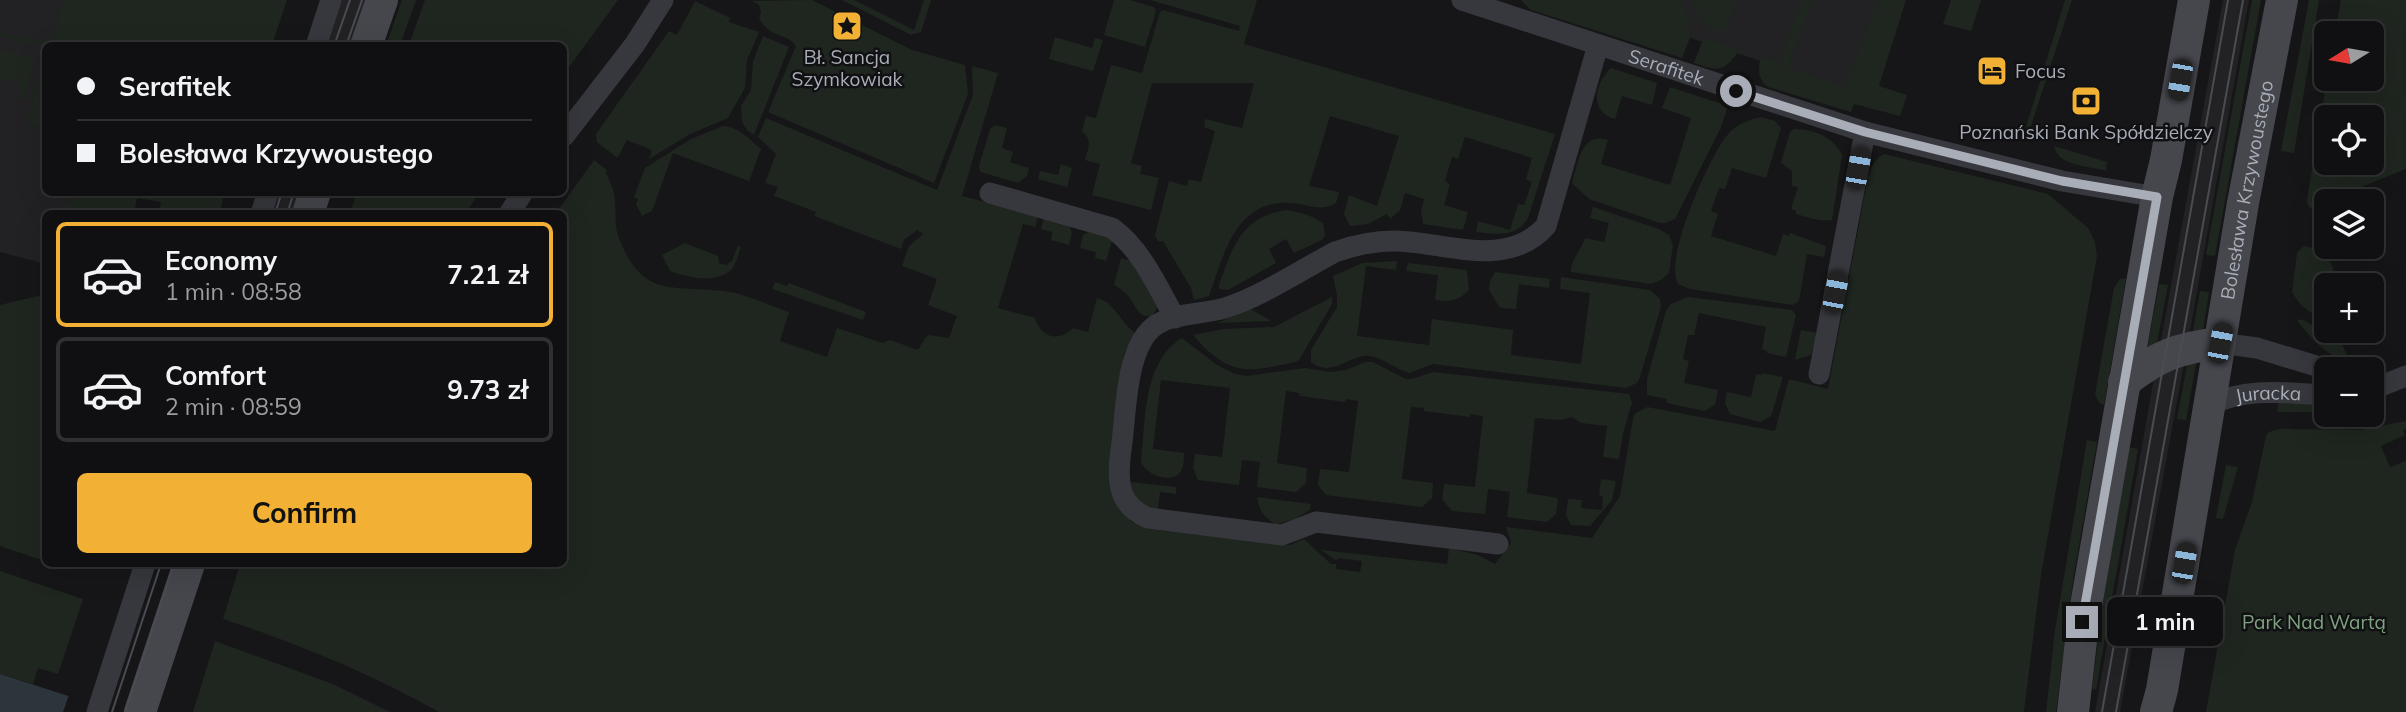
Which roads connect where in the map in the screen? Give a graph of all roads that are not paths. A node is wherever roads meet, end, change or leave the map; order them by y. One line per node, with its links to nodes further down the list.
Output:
1 (331, 0): 8 (street)
2 (382, 0): 9 (street)
3 (663, 0): 11 (street)
4 (1462, 0): 7 (street, Serafitek)
5 (2194, 0): 14 (street)
6 (2282, 0): 16 (street, Bolesława Krzywoustego)
7 (1493, 5): 10 (street, Serafitek)
8 (317, 42)
9 (367, 42)
10 (1598, 45): 12 (street, Serafitek); 15 (street)
11 (567, 132)
12 (1865, 132): 14 (street, Serafitek); 18 (street)
13 (990, 193): 15 (street)
14 (2157, 197): 19 (street)
15 (1175, 318): 22 (street)
16 (2220, 343): 17 (street, Juracka); 19 (street); 21 (street, Bolesława Krzywoustego)
17 (2314, 365)
18 (1819, 374)
19 (2124, 382): 27 (street)
20 (2314, 394): 21 (street, Juracka)
21 (2210, 405): 28 (street, Bolesława Krzywoustego)
22 (1498, 544)
23 (144, 567): 25 (street)
24 (188, 567): 26 (street)
25 (97, 712)
26 (140, 712)
27 (2073, 712)
28 (2156, 712)

